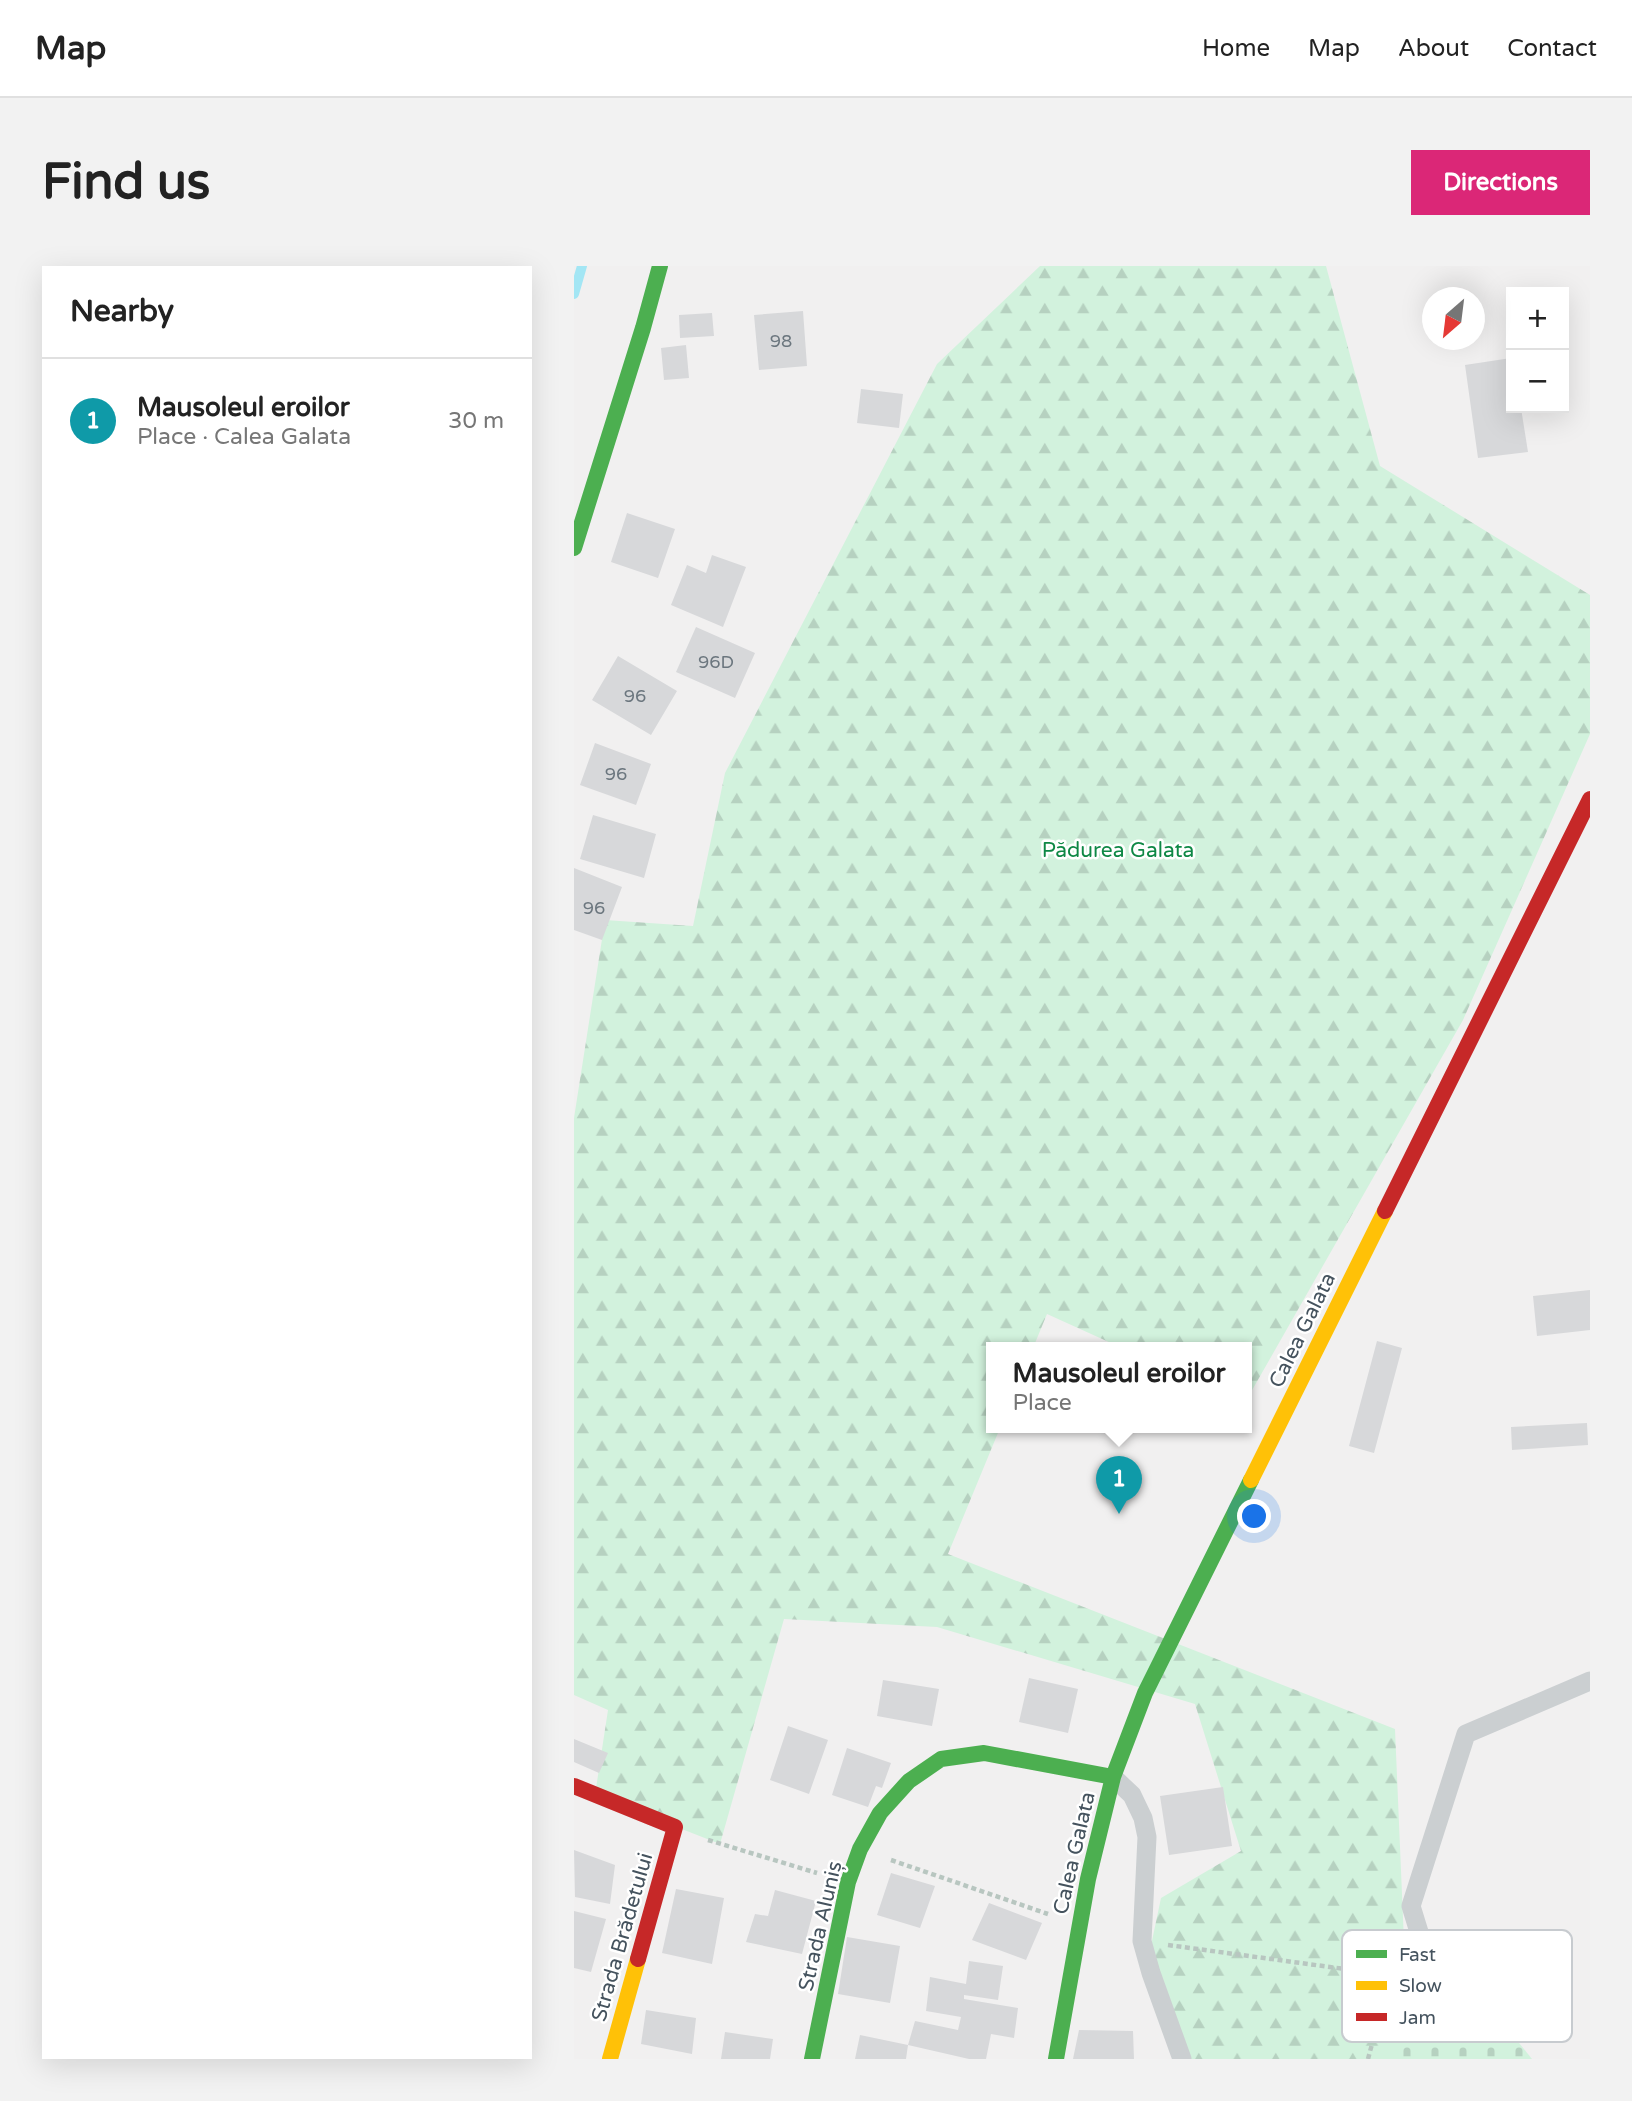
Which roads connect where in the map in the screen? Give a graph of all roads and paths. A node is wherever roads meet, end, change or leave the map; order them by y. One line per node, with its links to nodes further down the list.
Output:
1 (660, 266): 2 (street)
2 (574, 548)
3 (1590, 799): 5 (street, Calea Galata)
4 (1590, 1681): 11 (lane)
5 (1113, 1777): 8 (street, Strada Aluniș); 10 (street, Calea Galata); 12 (lane)
6 (574, 1786): 7 (street)
7 (675, 1827): 9 (path); 15 (street, Strada Brădetului)
8 (860, 1849): 9 (street, Strada Aluniș); 10 (path)
9 (848, 1882): 16 (street, Strada Aluniș)
10 (1079, 1925): 17 (street, Calea Galata)
11 (1419, 1930)
12 (1142, 1941): 13 (path); 18 (lane)
13 (1342, 1969)
14 (1372, 2042): 19 (path)
15 (610, 2059)
16 (812, 2059)
17 (1056, 2059)
18 (1182, 2059)
19 (1368, 2059)

